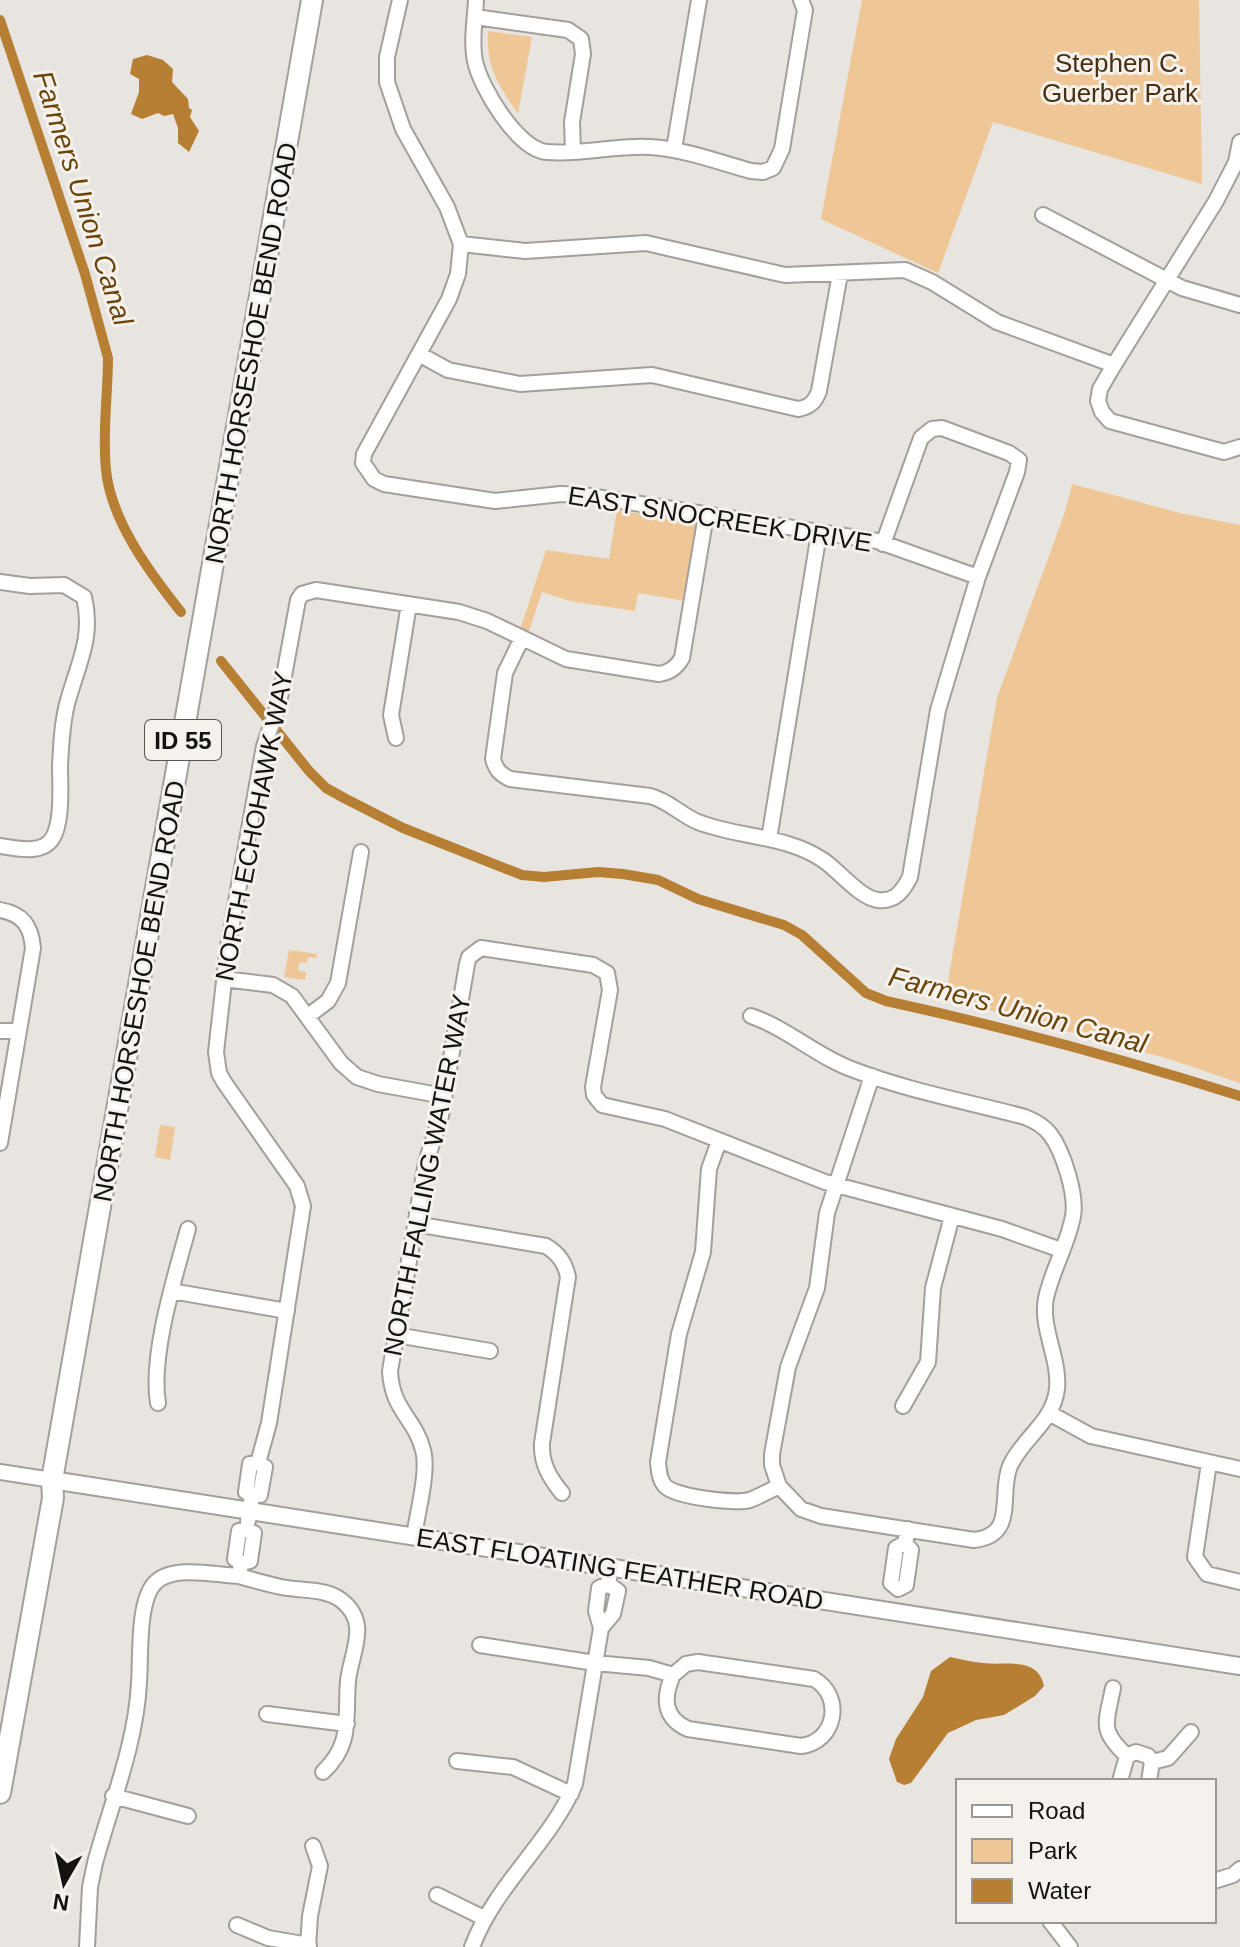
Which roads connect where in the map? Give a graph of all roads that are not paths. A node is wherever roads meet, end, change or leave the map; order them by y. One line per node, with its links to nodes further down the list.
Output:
1 (312, 0): 54 (highway, NORTH HORSESHOE BEND ROAD / ID 55)
2 (400, 0): 11 (street)
3 (476, 0): 6 (street)
4 (699, 0): 8 (street)
5 (801, 0): 8 (street)
6 (475, 17): 9 (street); 9 (street)
7 (1240, 142): 13 (street)
8 (674, 149): 9 (street)
9 (573, 152)
10 (1043, 215): 13 (street)
11 (461, 244): 12 (street); 15 (street)
12 (840, 274): 15 (street); 16 (street)
13 (1168, 280): 14 (street); 16 (street)
14 (1240, 305)
15 (419, 354): 18 (street, EAST SNOCREEK DRIVE)
16 (1114, 365): 17 (street)
17 (1240, 447)
18 (706, 515): 19 (street, EAST SNOCREEK DRIVE); 24 (street)
19 (819, 533): 20 (street, EAST SNOCREEK DRIVE); 26 (street)
20 (883, 544): 21 (street, EAST SNOCREEK DRIVE); 21 (street)
21 (978, 577): 26 (street)
22 (0, 582): 27 (street)
23 (409, 604): 24 (street); 25 (street); 30 (street, NORTH ECHOHAWK WAY)
24 (522, 638): 26 (street)
25 (396, 738)
26 (769, 839)
27 (0, 846)
28 (361, 852): 31 (street)
29 (0, 910): 34 (street)
30 (224, 979): 31 (street); 45 (street, NORTH ECHOHAWK WAY)
31 (308, 1016): 36 (street)
32 (751, 1016): 35 (street)
33 (0, 1031): 34 (street)
34 (19, 1031): 37 (street)
35 (872, 1076): 39 (street); 43 (street)
36 (444, 1096): 38 (street, NORTH FALLING WATER WAY); 41 (street, NORTH FALLING WATER WAY)
37 (1, 1133)
38 (719, 1141): 39 (street); 55 (street)
39 (835, 1185): 40 (street); 55 (street)
40 (952, 1216): 43 (street); 49 (street)
41 (415, 1224): 46 (street, NORTH FALLING WATER WAY); 56 (street)
42 (188, 1229): 44 (street)
43 (1061, 1250): 50 (street)
44 (171, 1291): 45 (street); 48 (street)
45 (287, 1311): 57 (street, NORTH ECHOHAWK WAY)
46 (396, 1335): 47 (street); 59 (street, NORTH FALLING WATER WAY)
47 (490, 1351)
48 (158, 1403)
49 (903, 1406)
50 (1049, 1413): 51 (street); 58 (street)
51 (1209, 1463): 52 (street); 62 (street)
52 (1240, 1469)
53 (0, 1472): 54 (street, EAST FLOATING FEATHER ROAD)
54 (52, 1480): 57 (main road, EAST FLOATING FEATHER ROAD); 78 (highway, NORTH HORSESHOE BEND ROAD / ID 55)
55 (779, 1486): 58 (street)
56 (562, 1493)
57 (251, 1503): 59 (main road, EAST FLOATING FEATHER ROAD); 60 (street)
58 (906, 1536): 63 (street)
59 (414, 1537): 61 (main road, EAST FLOATING FEATHER ROAD)
60 (240, 1570): 70 (street); 80 (street)
61 (609, 1576): 63 (main road, EAST FLOATING FEATHER ROAD); 65 (street)
62 (1240, 1582)
63 (895, 1612): 66 (main road, EAST FLOATING FEATHER ROAD)
64 (480, 1645): 65 (street)
65 (595, 1663): 67 (street); 79 (street)
66 (1240, 1666)
67 (673, 1675): 67 (street)
68 (1113, 1688): 72 (street)
69 (267, 1714): 70 (street)
70 (347, 1724): 75 (street)
71 (1191, 1732): 74 (street)
72 (1127, 1756): 74 (street); 76 (street)
73 (457, 1761): 79 (street)
74 (1152, 1762): 77 (street)
75 (323, 1772)
76 (1121, 1779)
77 (1149, 1779)
78 (0, 1793)
79 (571, 1794): 86 (street)
80 (113, 1796): 81 (street); 90 (street)
81 (188, 1816)
82 (313, 1846): 89 (street)
83 (1240, 1869): 84 (street)
84 (1216, 1880)
85 (437, 1895): 86 (street)
86 (484, 1918): 91 (street)
87 (1052, 1923): 92 (street)
88 (237, 1925): 89 (street)
89 (309, 1946)
90 (87, 1947)
91 (472, 1947)
92 (1070, 1947)

